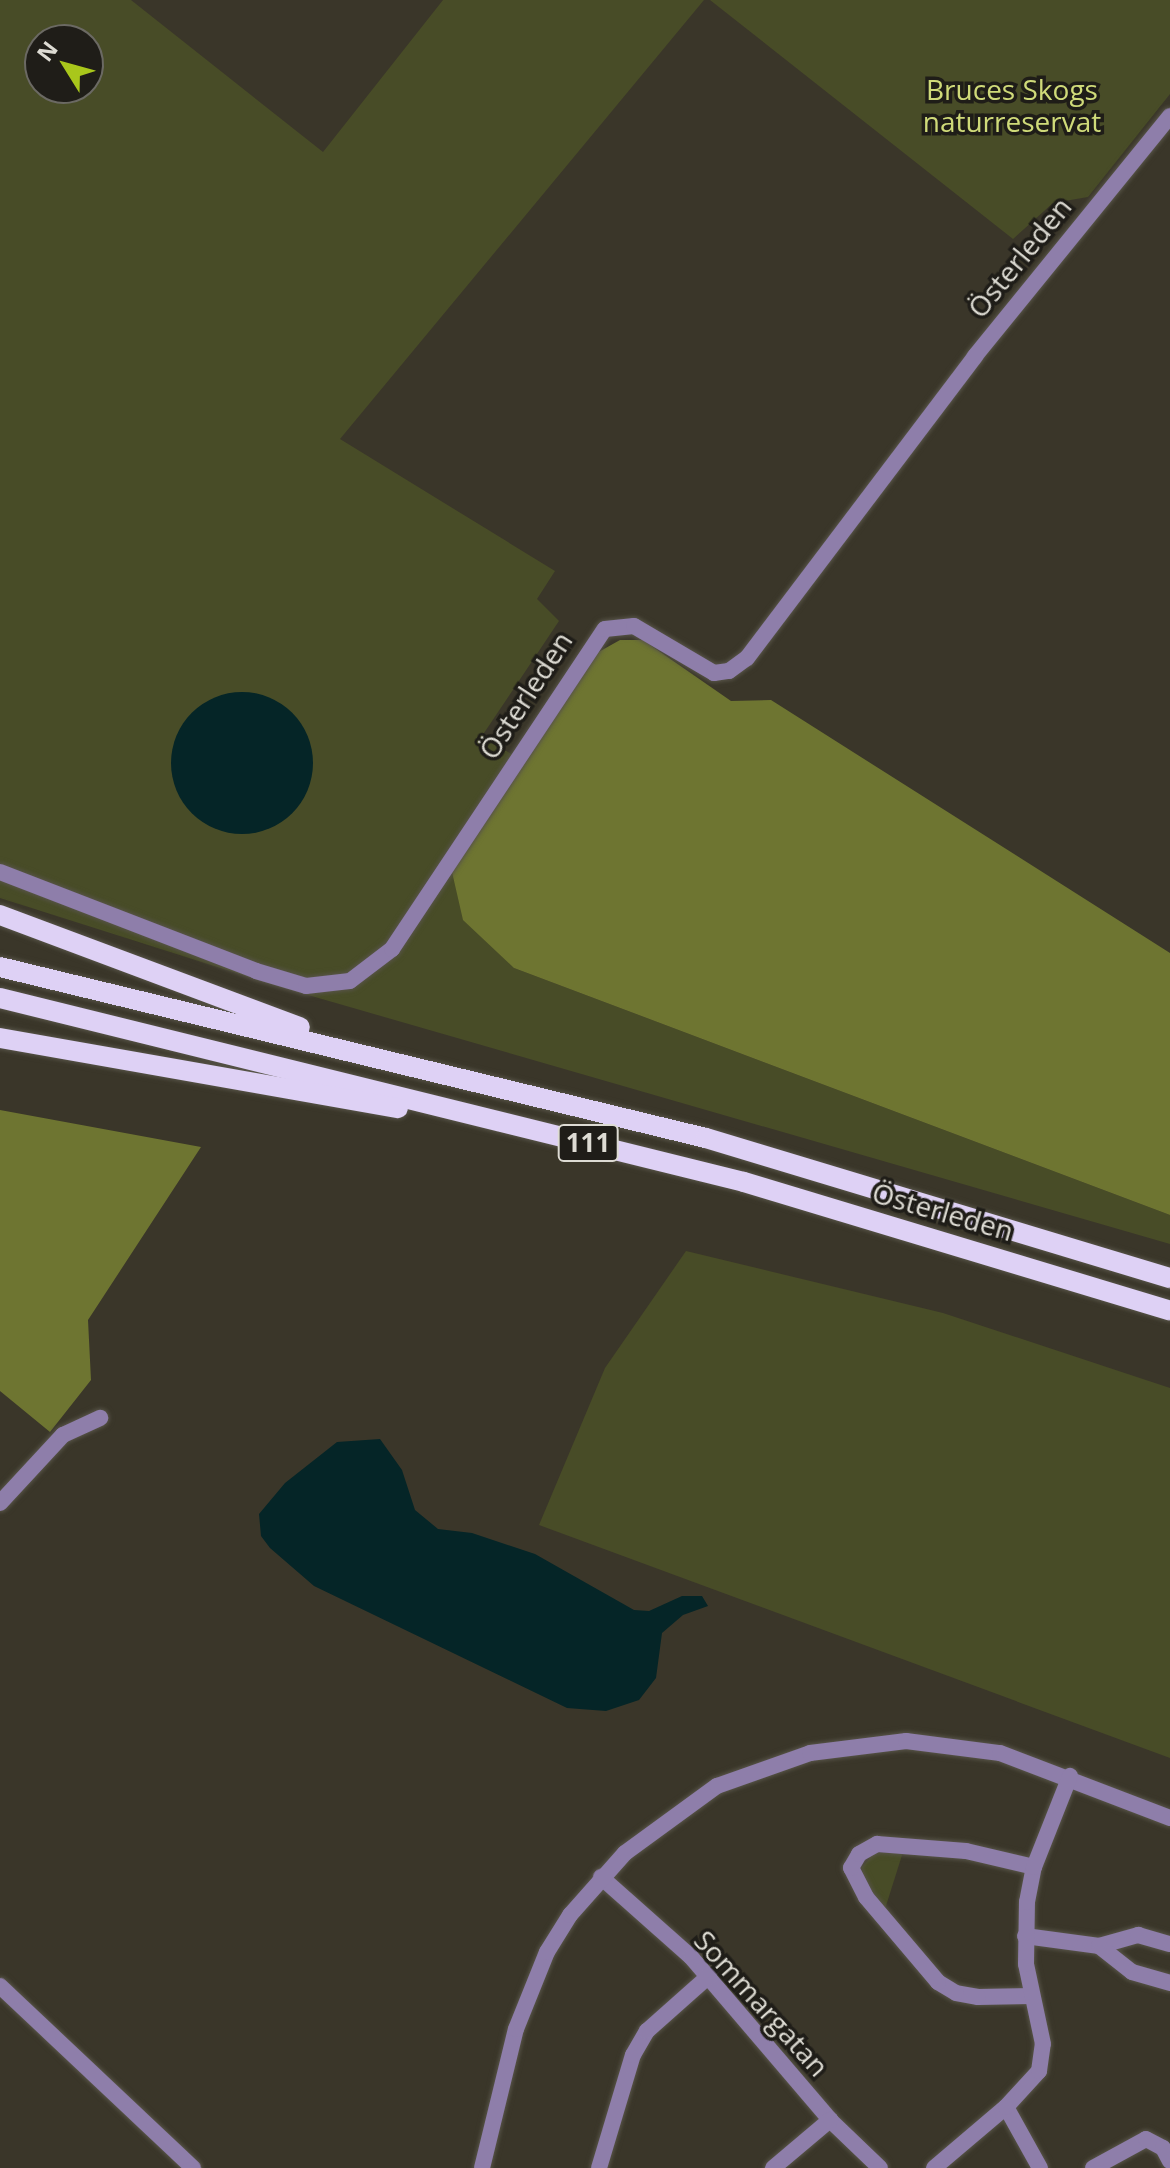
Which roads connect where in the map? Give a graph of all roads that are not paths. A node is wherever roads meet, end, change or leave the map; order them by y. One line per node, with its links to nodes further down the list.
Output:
1 (1170, 116): 2 (street, Österleden)
2 (0, 872)
3 (0, 915): 7 (main road)
4 (0, 967): 7 (main road, Österleden / 111)
5 (0, 998): 8 (main road, Österleden / 111)
6 (0, 1038): 8 (main road)
7 (372, 1054): 9 (main road, Österleden / 111)
8 (527, 1128): 10 (main road, Österleden / 111)
9 (1170, 1278)
10 (1170, 1311)
11 (100, 1418): 12 (street)
12 (0, 1503)
13 (1070, 1776): 14 (street); 15 (street); 16 (street)
14 (1170, 1818)
15 (1034, 1867): 17 (street); 23 (street)
16 (601, 1877): 20 (street, Sommargatan); 28 (street)
17 (1025, 1936): 19 (street); 23 (street)
18 (1170, 1944): 19 (street)
19 (1099, 1946): 21 (street)
20 (709, 1976): 25 (street, Sommargatan); 29 (street)
21 (1170, 1983)
22 (0, 1986): 27 (street)
23 (1031, 1996): 24 (street)
24 (1006, 2107): 32 (street); 33 (street)
25 (830, 2120): 30 (street); 31 (street, Sommargatan)
26 (1170, 2161): 34 (street)
27 (193, 2168)
28 (482, 2168)
29 (599, 2168)
30 (773, 2168)
31 (880, 2168)
32 (934, 2168)
33 (1040, 2168)
34 (1093, 2168)

